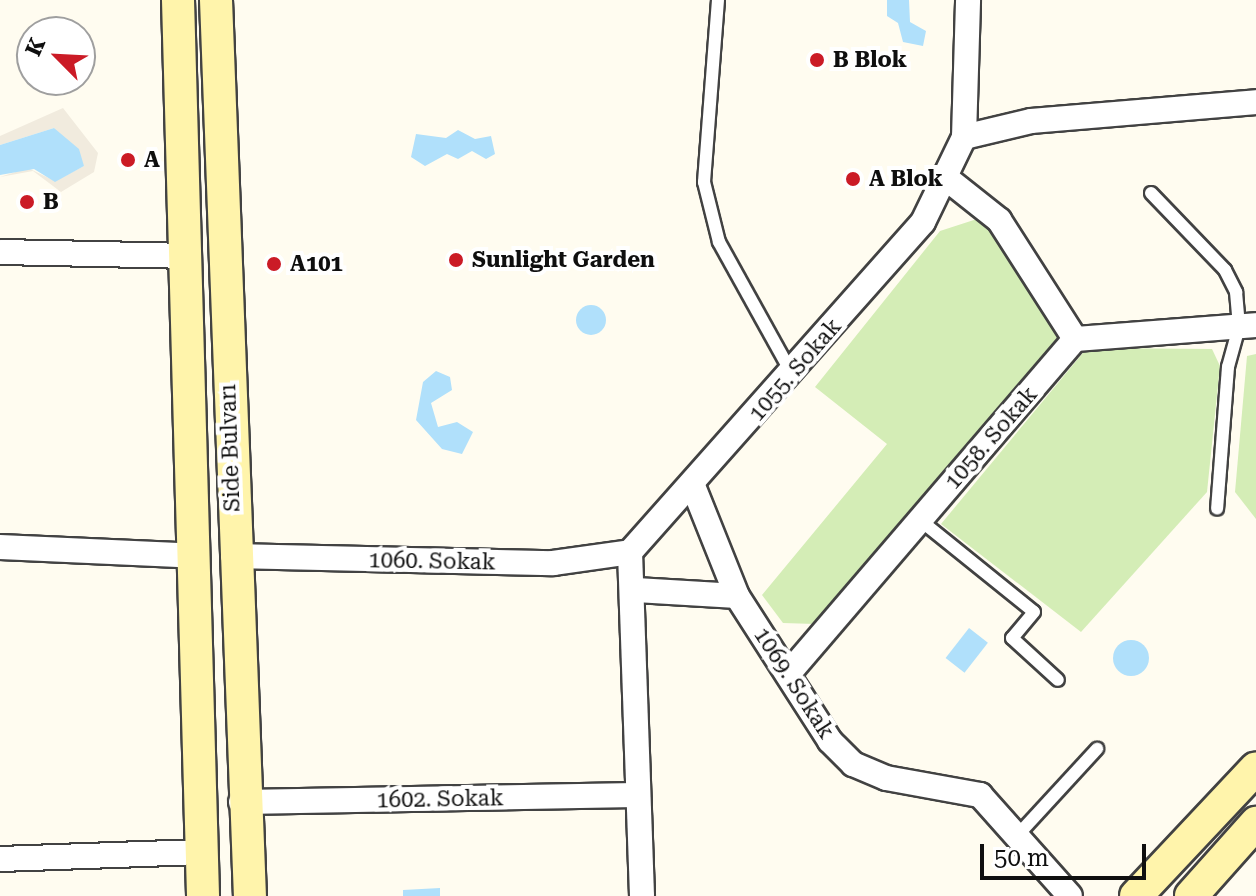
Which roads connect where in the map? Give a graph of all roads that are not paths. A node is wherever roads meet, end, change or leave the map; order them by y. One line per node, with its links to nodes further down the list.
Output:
1 (178, 0): 10 (main road, Side Bulvarı)
2 (216, 0): 20 (main road, Side Bulvarı)
3 (718, 0): 13 (lane)
4 (968, 0): 6 (street)
5 (1256, 102): 6 (street)
6 (964, 137): 7 (street, 1055. Sokak)
7 (946, 178): 12 (street); 13 (street, 1055. Sokak)
8 (1151, 193): 11 (lane)
9 (0, 252): 10 (street)
10 (185, 256): 19 (main road, Side Bulvarı)
11 (1248, 326): 12 (street); 15 (lane)
12 (1075, 339): 16 (street, 1058. Sokak)
13 (793, 375): 14 (street, 1055. Sokak)
14 (693, 486): 18 (street, 1055. Sokak); 22 (street, 1069. Sokak)
15 (1217, 509)
16 (920, 520): 23 (street, 1058. Sokak); 24 (lane)
17 (0, 547): 19 (street)
18 (630, 552): 20 (street, 1060. Sokak); 21 (street)
19 (195, 556): 31 (main road, Side Bulvarı)
20 (233, 556): 28 (main road, Side Bulvarı)
21 (636, 590): 22 (street); 27 (street)
22 (737, 596): 23 (street, 1069. Sokak)
23 (788, 674): 30 (street, 1069. Sokak)
24 (1058, 680)
25 (1097, 749): 30 (lane)
26 (1256, 768): 37 (main road)
27 (638, 795): 28 (street, 1602. Sokak); 35 (street)
28 (241, 802): 34 (main road, Side Bulvarı)
29 (1256, 823): 38 (main road)
30 (1016, 837): 36 (street, 1069. Sokak)
31 (201, 852): 32 (street); 33 (main road, Side Bulvarı)
32 (0, 859)
33 (203, 896)
34 (250, 896)
35 (642, 896)
36 (1070, 896)
37 (1136, 896)
38 (1191, 896)

